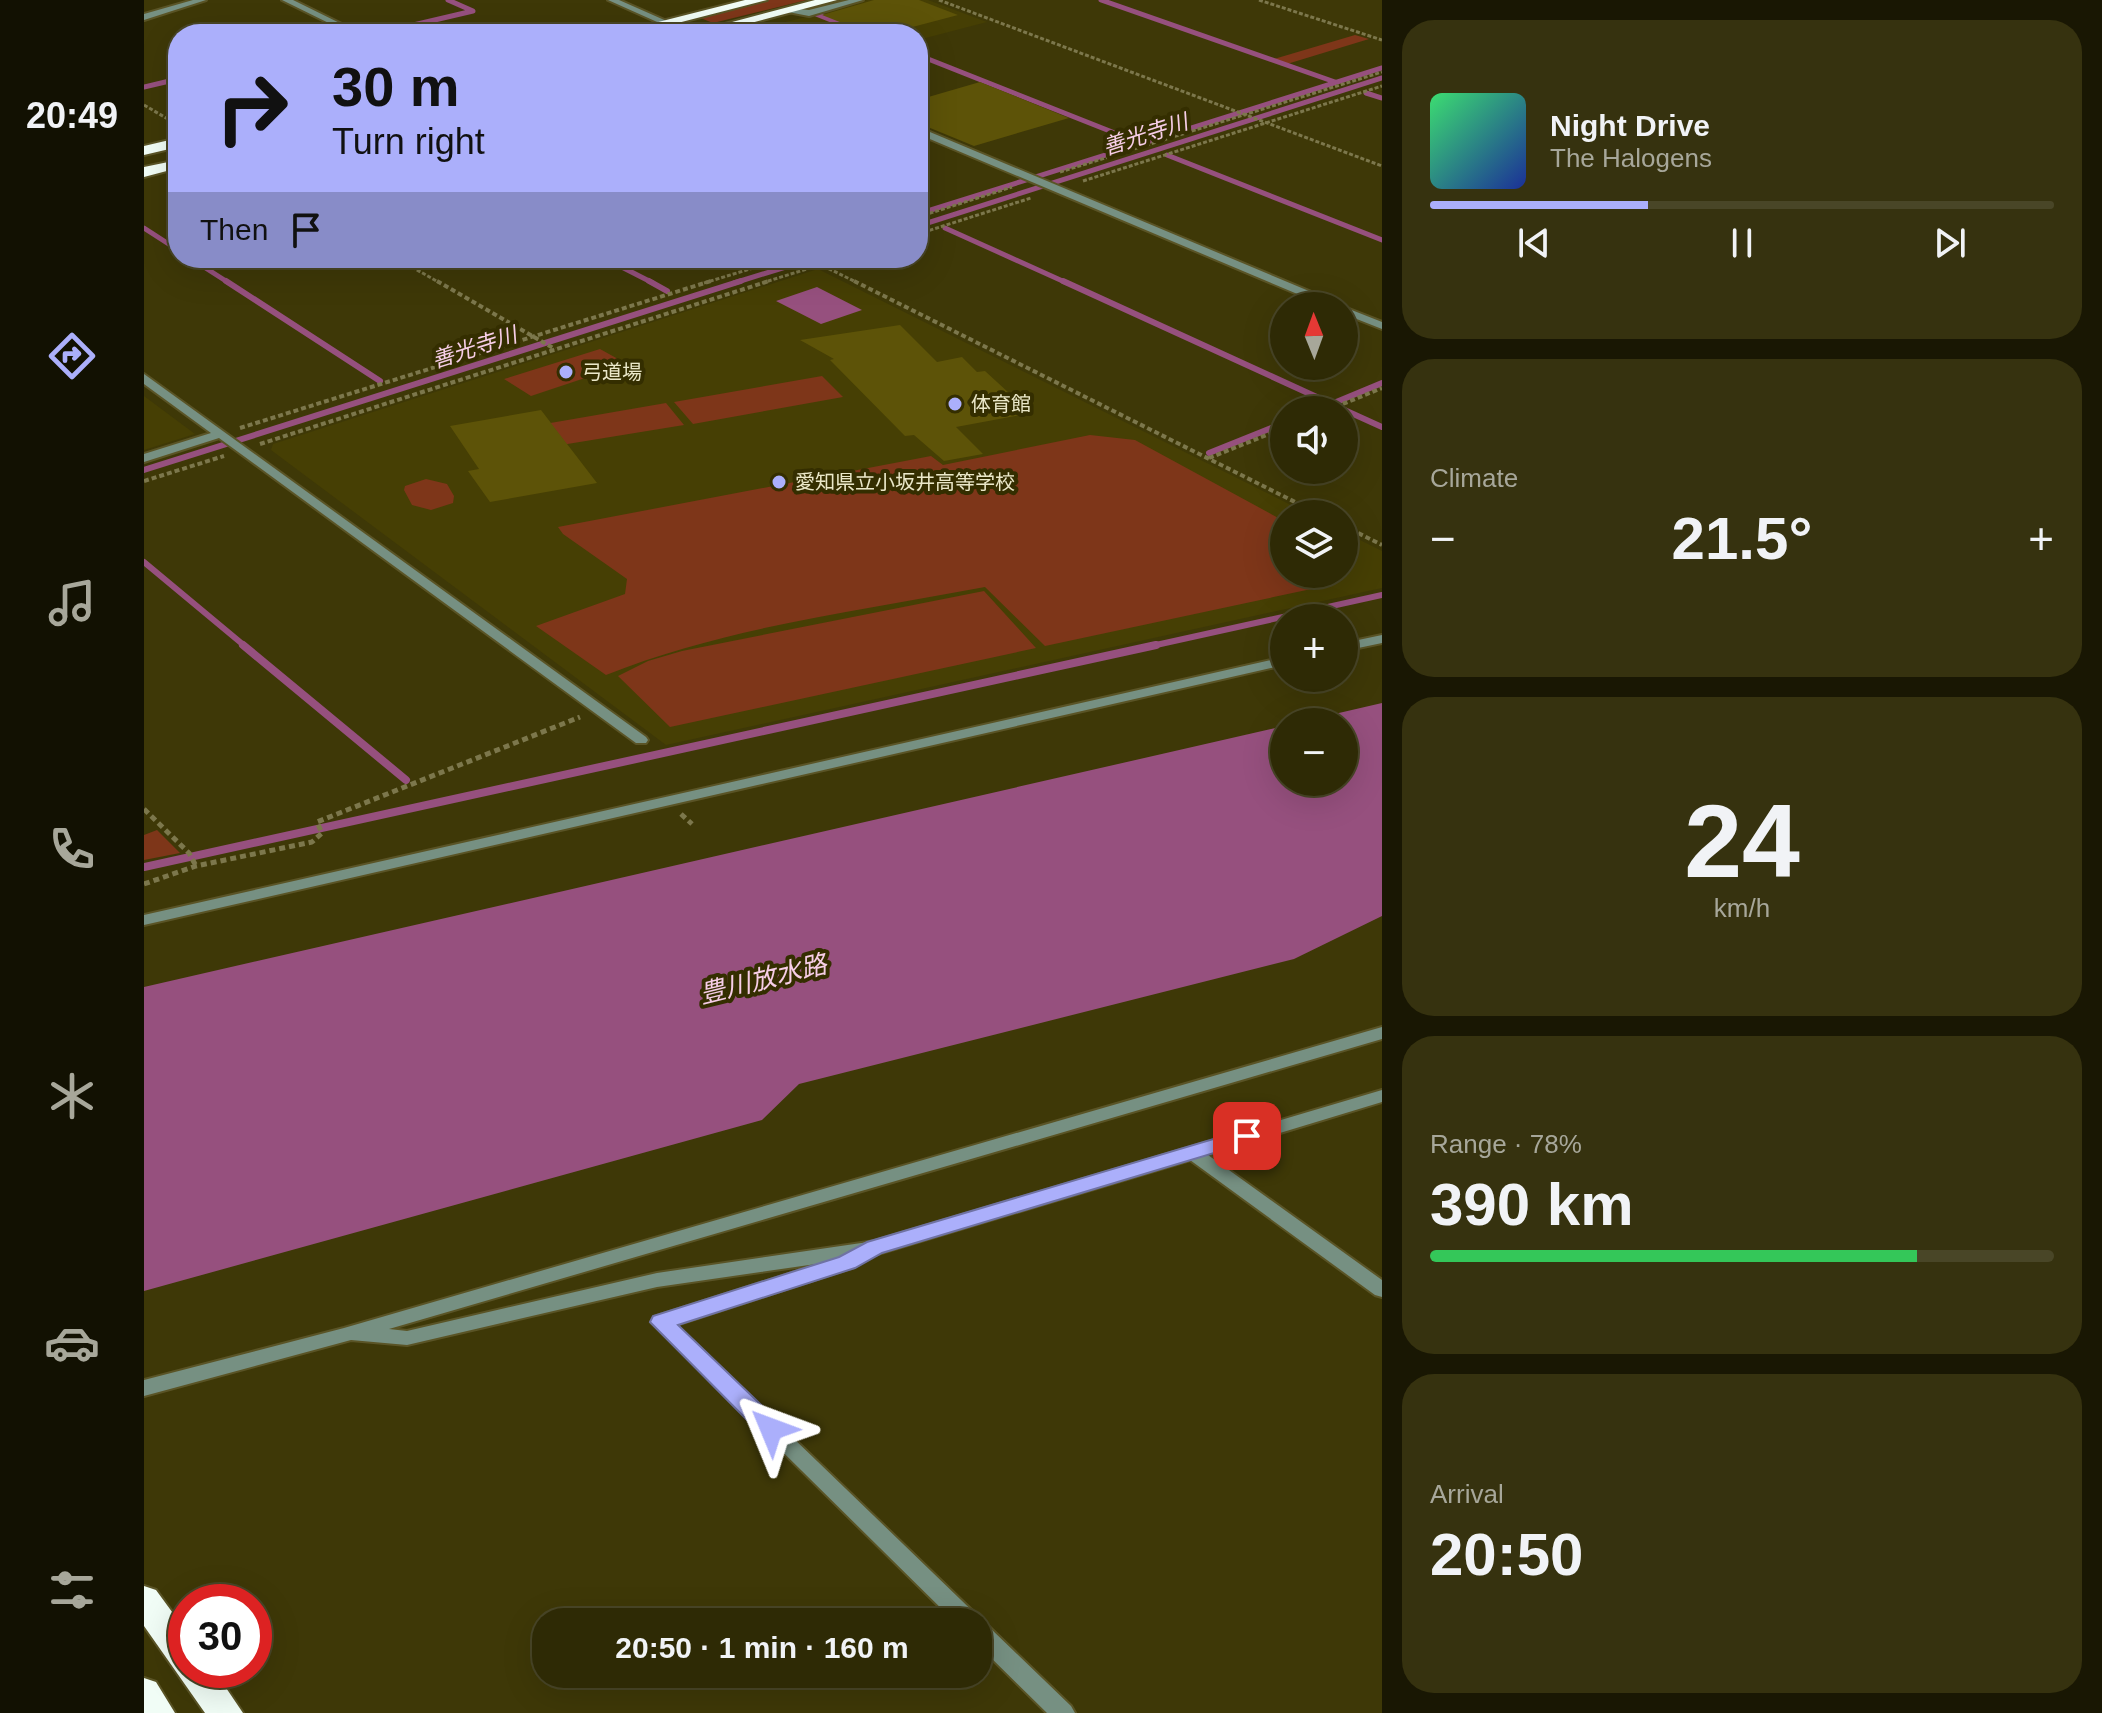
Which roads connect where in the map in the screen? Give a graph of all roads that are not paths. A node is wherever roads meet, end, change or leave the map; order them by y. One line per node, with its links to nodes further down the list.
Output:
1 (202, 0): 9 (street)
2 (286, 0): 11 (street)
3 (612, 0): 10 (street)
4 (761, 0): 7 (highway)
5 (831, 0): 8 (highway)
6 (859, 0): 8 (street)
7 (738, 3): 10 (highway)
8 (787, 11): 13 (highway)
9 (144, 17)
10 (666, 23): 12 (highway)
11 (337, 24)
12 (662, 24)
13 (734, 24)
14 (928, 134): 19 (street)
15 (168, 145): 16 (highway)
16 (144, 151)
17 (168, 166): 18 (highway)
18 (144, 172)
19 (1303, 292)
20 (1358, 316): 21 (street)
21 (1382, 326)
22 (144, 378): 23 (street)
23 (223, 436): 24 (street); 28 (street)
24 (144, 458)
25 (1382, 639): 26 (street)
26 (1358, 644)
27 (1270, 664): 29 (street)
28 (641, 740)
29 (144, 920)
30 (1382, 1033): 35 (street)
31 (1382, 1096): 32 (street)
32 (1193, 1153): 33 (street); 34 (street)
33 (875, 1248): 35 (street); 38 (street)
34 (1382, 1290)
35 (344, 1335): 36 (street)
36 (144, 1388)
37 (144, 1600): 39 (highway)
38 (956, 1608)
39 (168, 1633)
40 (992, 1644): 45 (street)
41 (207, 1688): 44 (highway)
42 (144, 1693): 43 (highway)
43 (157, 1713)
44 (225, 1713)
45 (1063, 1713)

